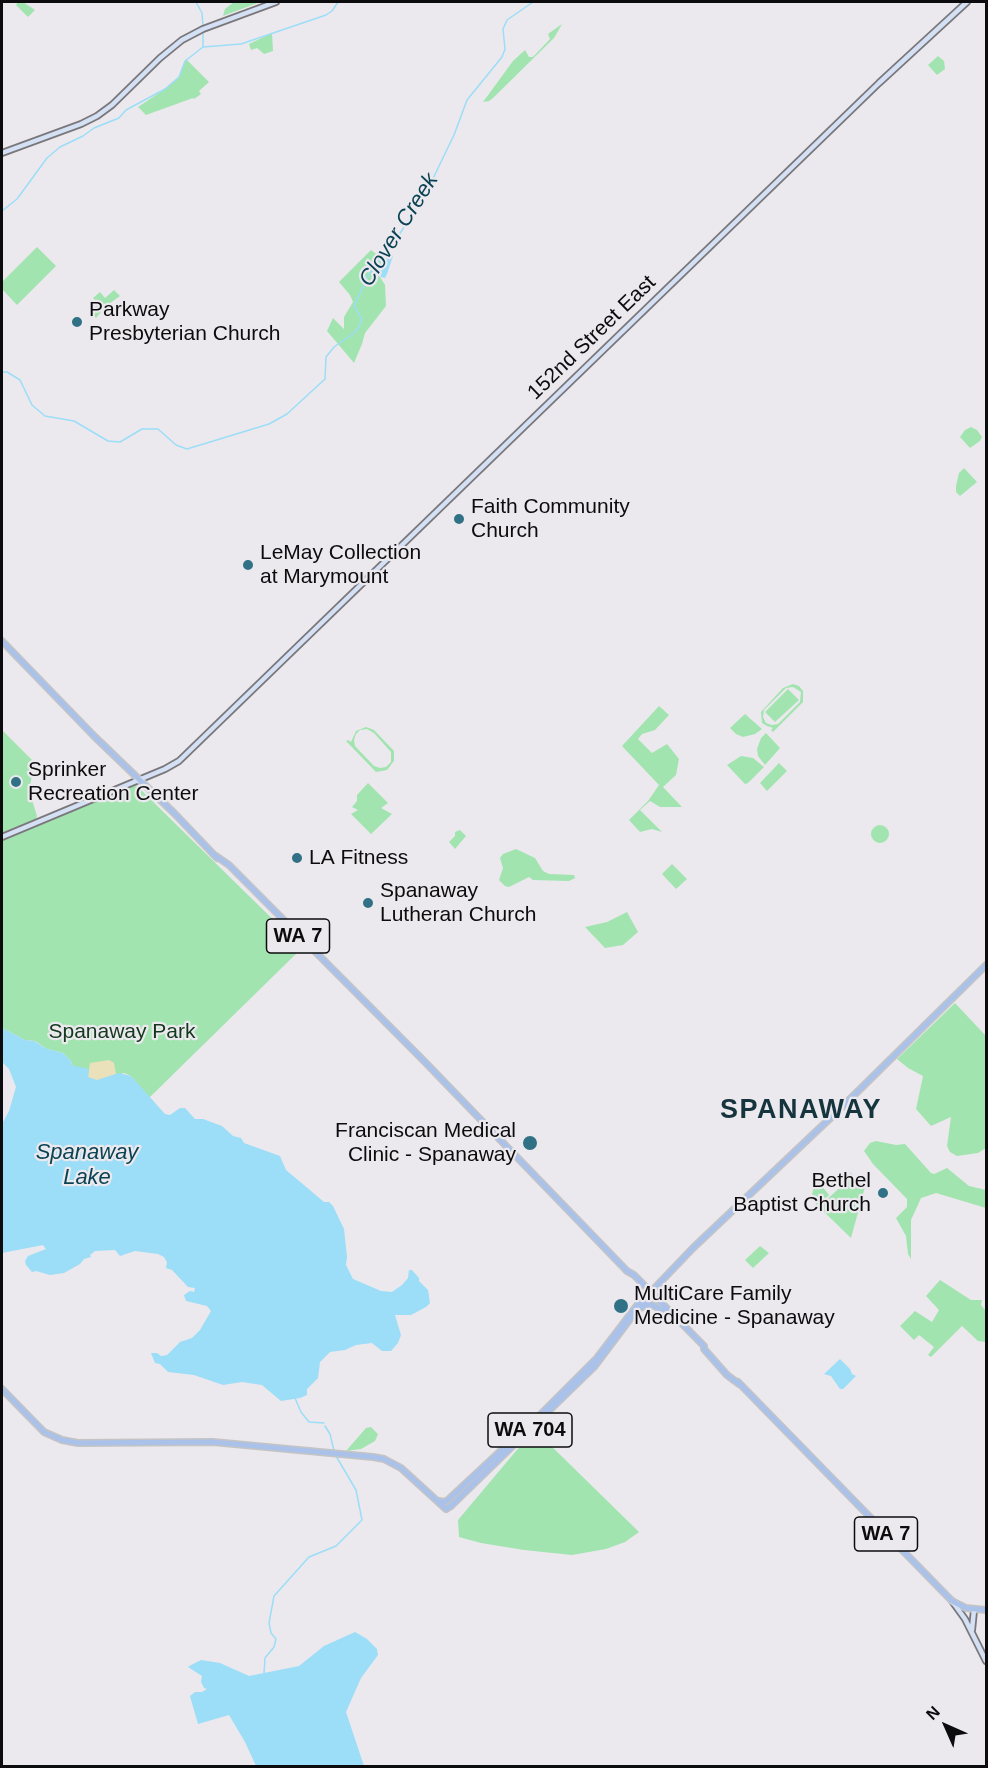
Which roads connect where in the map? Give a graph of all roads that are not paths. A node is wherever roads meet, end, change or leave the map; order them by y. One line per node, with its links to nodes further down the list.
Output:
1 (276, 2): 3 (main road)
2 (967, 2): 5 (main road, 152nd Street East)
3 (2, 153)
4 (2, 641): 5 (main road, WA 7)
5 (139, 780): 6 (main road, 152nd Street East); 20 (main road, WA 7)
6 (2, 837)
7 (987, 965): 9 (main road)
8 (987, 970): 10 (main road)
9 (965, 985): 10 (main road); 11 (main road)
10 (956, 999): 12 (main road)
11 (888, 1061): 12 (main road); 13 (main road)
12 (880, 1074): 14 (main road)
13 (873, 1076): 14 (main road); 15 (main road)
14 (864, 1089): 16 (main road)
15 (826, 1122): 16 (main road); 17 (main road)
16 (815, 1137): 18 (main road)
17 (795, 1152): 18 (main road); 19 (main road)
18 (780, 1170): 19 (main road)
19 (741, 1203): 20 (main road)
20 (649, 1294): 21 (main road, WA 704); 22 (main road, WA 7); 23 (main road, WA 7); 25 (main road, WA 704)
21 (639, 1309): 22 (main road); 29 (main road, WA 704)
22 (662, 1310): 23 (main road, WA 7)
23 (704, 1349): 26 (main road, WA 7)
24 (2, 1389): 28 (main road)
25 (522, 1433): 28 (main road, WA 704); 29 (main road, WA 704)
26 (811, 1457): 27 (main road, WA 7); 27 (main road, WA 7)
27 (821, 1468): 30 (main road, WA 7)
28 (438, 1500): 29 (main road)
29 (446, 1509)
30 (952, 1600): 31 (main road, WA 7); 33 (main road)
31 (974, 1610): 32 (main road, WA 7); 33 (main road)
32 (987, 1610)
33 (970, 1624): 34 (main road)
34 (987, 1661)

